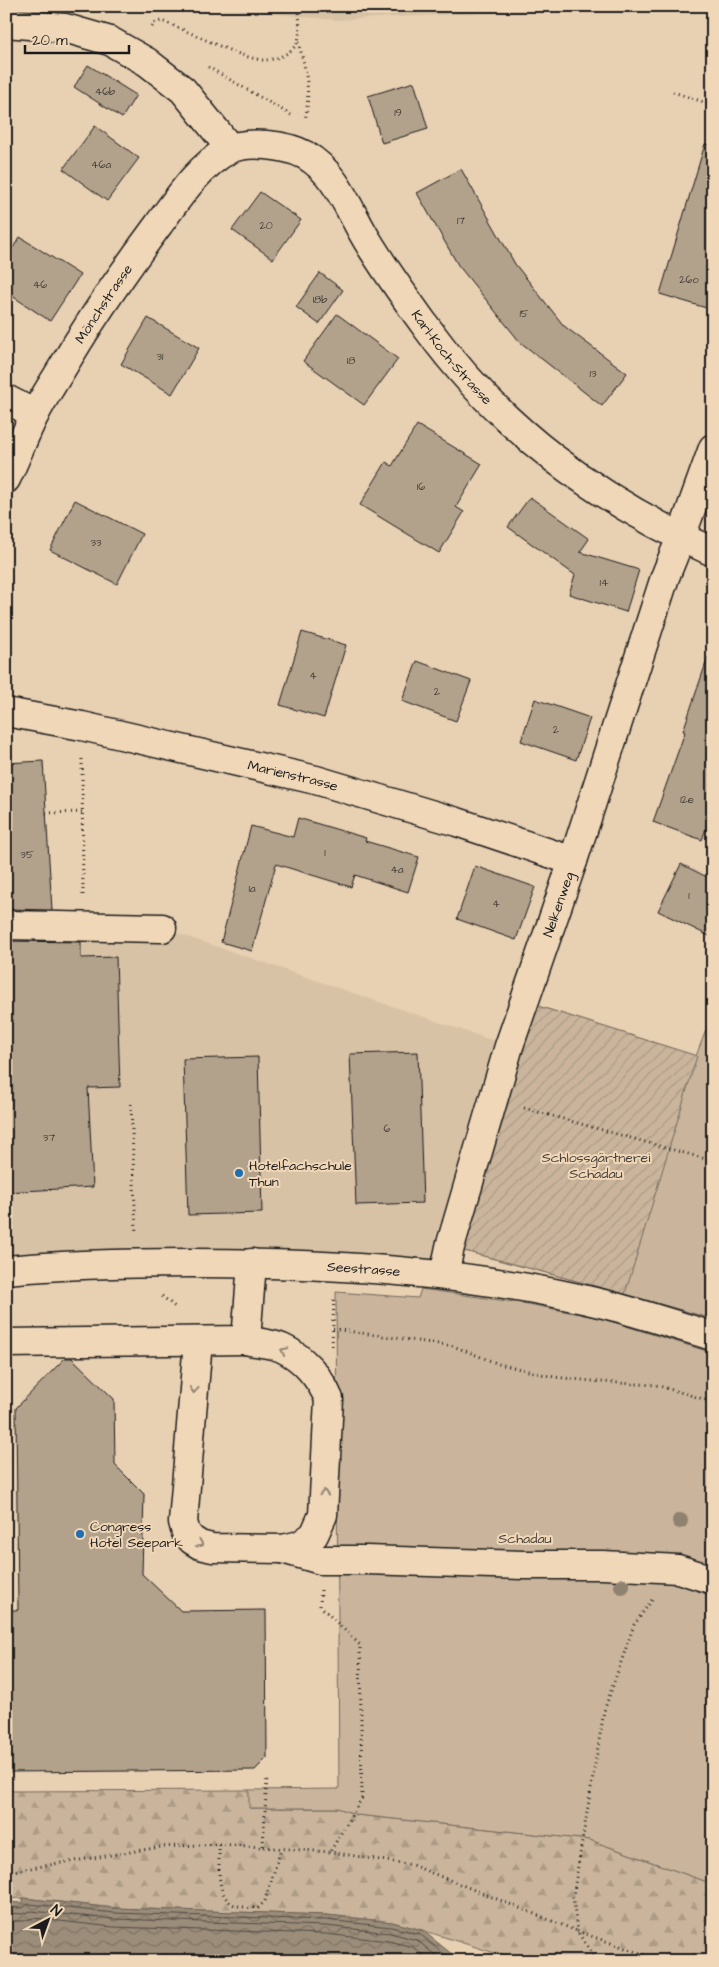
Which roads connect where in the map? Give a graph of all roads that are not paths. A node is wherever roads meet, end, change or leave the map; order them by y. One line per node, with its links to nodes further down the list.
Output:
1 (6, 23): 2 (street)
2 (230, 148): 4 (street, Mönchstrasse); 7 (street, Karl-Koch-Strasse)
3 (6, 399): 4 (street)
4 (35, 414): 6 (street, Mönchstrasse)
5 (713, 448): 7 (street)
6 (6, 479)
7 (681, 538): 8 (street, Karl-Koch-Strasse); 10 (street, Nelkenweg)
8 (713, 552)
9 (6, 712): 10 (street, Marienstrasse)
10 (573, 862): 15 (street, Nelkenweg)
11 (6, 925): 12 (street)
12 (162, 928)
13 (252, 1263): 14 (street, Seestrasse); 15 (street, Seestrasse); 17 (street)
14 (6, 1270)
15 (444, 1275): 16 (street, Seestrasse)
16 (713, 1336)
17 (246, 1340): 18 (street); 20 (street, one-way to 17)
18 (198, 1341): 19 (street); 20 (street, one-way to 20)
19 (6, 1342)
20 (283, 1549): 21 (street)
21 (713, 1580)

